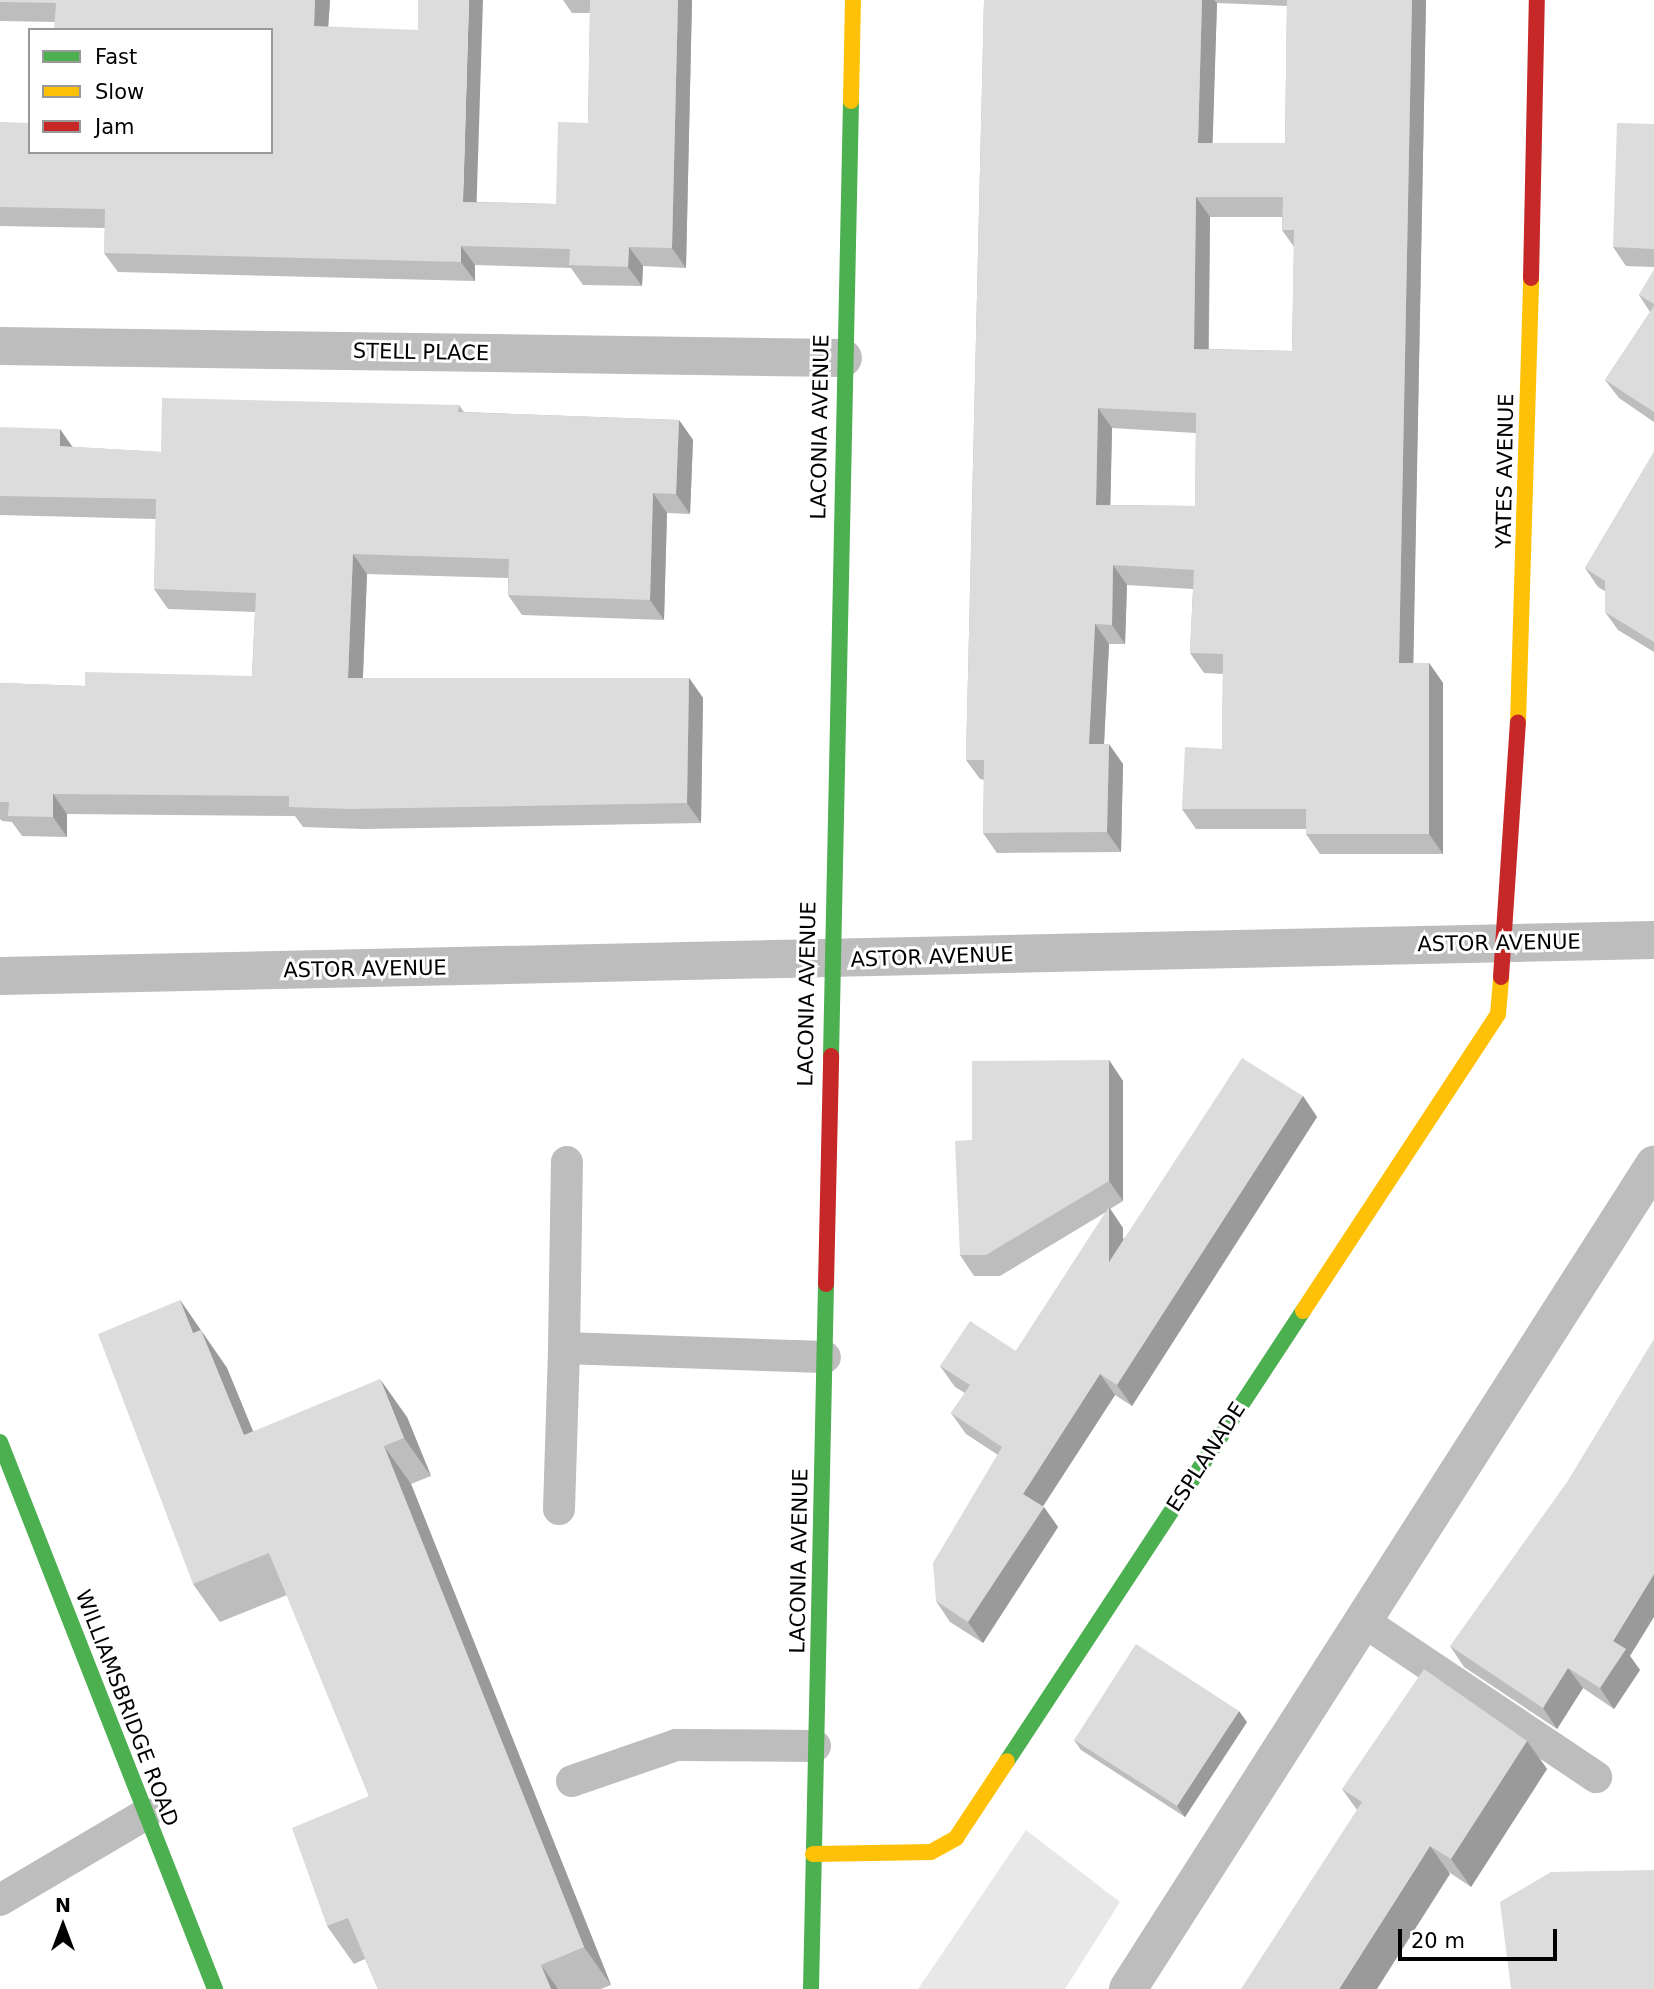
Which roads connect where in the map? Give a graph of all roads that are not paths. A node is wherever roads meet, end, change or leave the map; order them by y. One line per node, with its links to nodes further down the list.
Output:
1 (853, 0): 4 (street, LACONIA AVENUE)
2 (1537, 0): 6 (street, YATES AVENUE)
3 (0, 346): 4 (street, STELL PLACE)
4 (843, 358): 7 (street, LACONIA AVENUE)
5 (1654, 940): 6 (street, ASTOR AVENUE)
6 (1503, 942): 7 (street, ASTOR AVENUE); 20 (street, ESPLANADE)
7 (828, 960): 8 (street, ASTOR AVENUE); 12 (street, LACONIA AVENUE)
8 (0, 976)
9 (567, 1162): 11 (lane)
10 (1654, 1165): 15 (street)
11 (564, 1348): 12 (lane); 14 (lane)
12 (825, 1357): 16 (street, LACONIA AVENUE)
13 (0, 1442): 19 (street, WILLIAMSBRIDGE ROAD)
14 (559, 1509)
15 (1366, 1623): 17 (lane); 24 (street)
16 (815, 1746): 18 (lane); 20 (street, LACONIA AVENUE)
17 (1596, 1777)
18 (572, 1781)
19 (146, 1814): 21 (lane); 22 (street, WILLIAMSBRIDGE ROAD)
20 (813, 1854): 23 (street, LACONIA AVENUE)
21 (0, 1900)
22 (215, 1989)
23 (811, 1989)
24 (1128, 1989)

